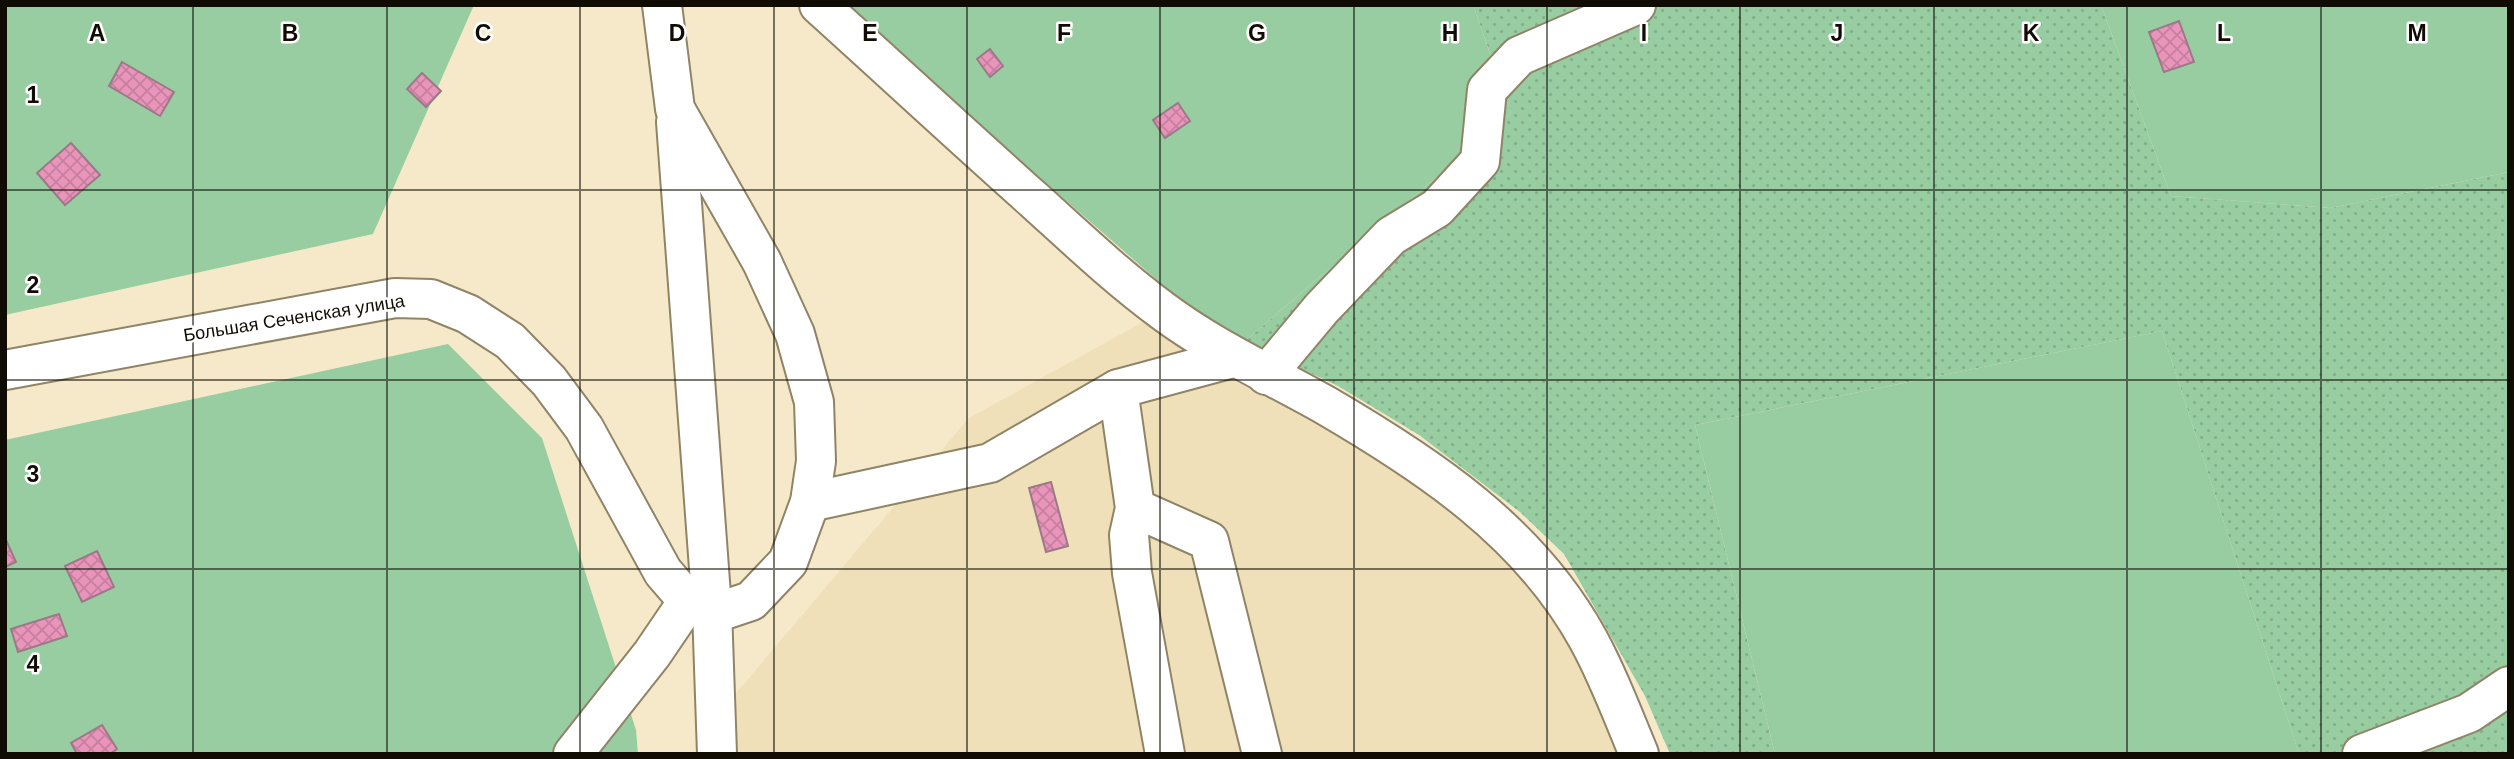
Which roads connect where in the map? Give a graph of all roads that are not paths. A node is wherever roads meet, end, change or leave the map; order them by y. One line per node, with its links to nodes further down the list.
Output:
1 (662, 5): 4 (street)
2 (819, 5): 5 (street)
3 (1636, 5): 7 (street)
4 (676, 109): 9 (street); 11 (street)
5 (1233, 358): 7 (street); 8 (street)
6 (5, 370): 11 (street, Большая Сеченская улица)
7 (1266, 375): 17 (street)
8 (1118, 389): 9 (street); 10 (street)
9 (810, 502): 11 (street)
10 (1135, 508): 15 (street); 16 (street)
11 (700, 605): 13 (street); 14 (street)
12 (2509, 686): 18 (street)
13 (573, 754)
14 (717, 754)
15 (1165, 754)
16 (1262, 754)
17 (1639, 754)
18 (2362, 754)

